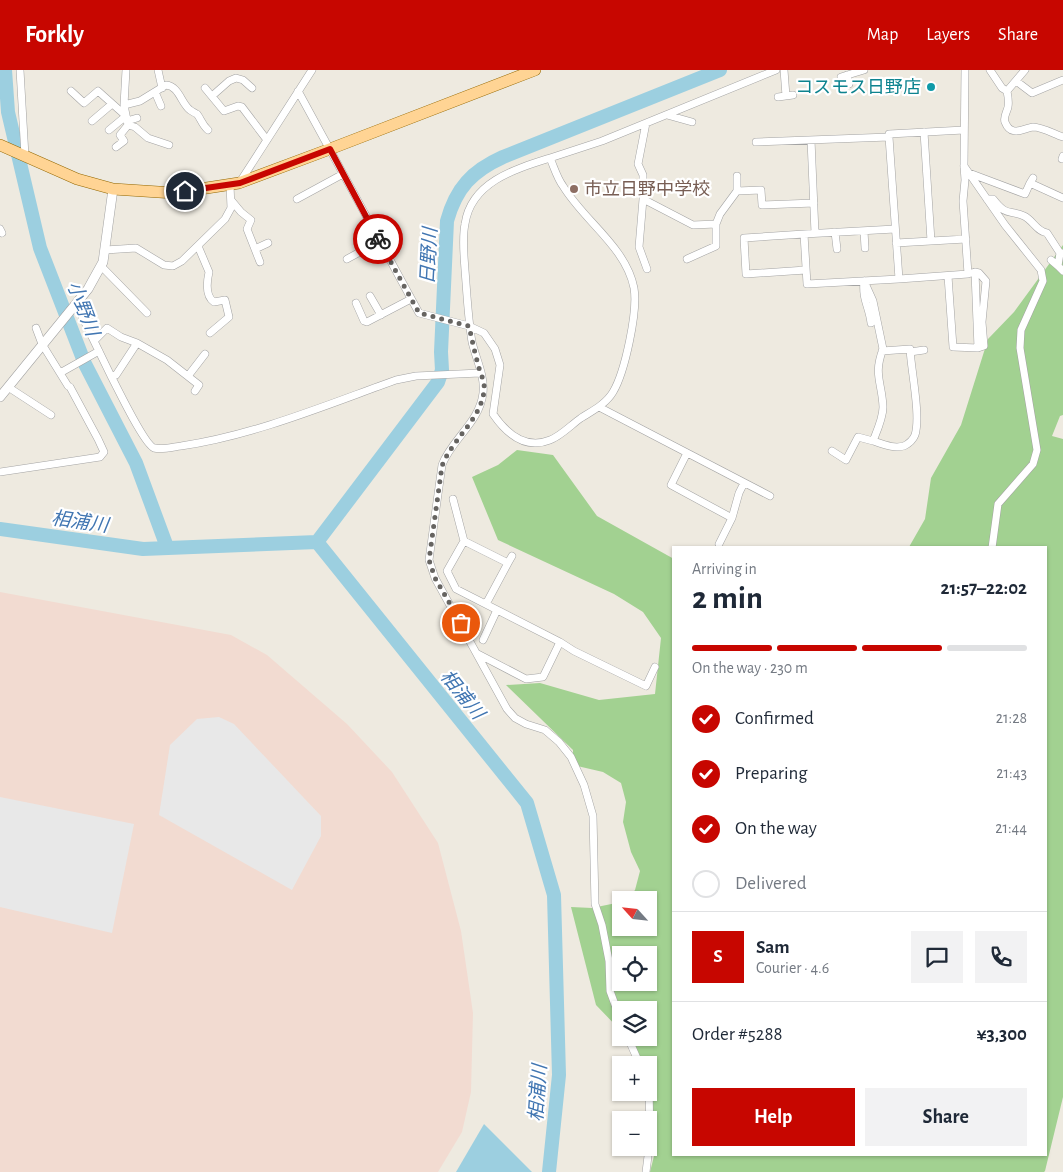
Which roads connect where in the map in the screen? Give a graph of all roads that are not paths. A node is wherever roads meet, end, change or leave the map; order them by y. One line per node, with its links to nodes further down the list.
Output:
1 (20, 70): 45 (street)
2 (126, 70): 24 (street)
3 (158, 70): 17 (street)
4 (312, 70): 19 (street)
5 (534, 70): 44 (main road)
6 (776, 70): 26 (street)
7 (784, 70): 22 (street)
8 (864, 70): 14 (street)
9 (964, 70): 34 (street)
10 (990, 70): 20 (street)
11 (1025, 70): 12 (street)
12 (1016, 80): 13 (street); 20 (street)
13 (1063, 80)
14 (849, 84)
15 (205, 88): 21 (street)
16 (252, 88): 21 (street)
17 (158, 90): 24 (street); 25 (street); 33 (street)
18 (71, 91): 23 (street)
19 (298, 91): 38 (street); 44 (street)
20 (1007, 91): 37 (street)
21 (212, 96): 38 (street)
22 (778, 97)
23 (112, 104): 28 (street); 29 (street)
24 (124, 106): 29 (street)
25 (161, 106)
26 (666, 115): 30 (street); 31 (street)
27 (138, 118): 29 (street)
28 (92, 121)
29 (127, 121): 32 (street); 42 (street); 43 (street)
30 (692, 122)
31 (646, 123): 46 (street); 55 (street)
32 (109, 130)
33 (208, 130)
34 (964, 130): 35 (street); 47 (street)
35 (924, 132): 36 (street); 69 (street)
36 (888, 137): 39 (street); 62 (street)
37 (1063, 137)
38 (268, 140): 50 (street)
39 (811, 140): 40 (street); 58 (street)
40 (756, 142)
41 (0, 145): 45 (main road)
42 (169, 145)
43 (116, 147)
44 (330, 149): 48 (street); 50 (main road)
45 (26, 156): 51 (main road)
46 (550, 158): 97 (street); 116 (street)
47 (966, 169): 53 (street); 57 (street); 67 (street)
48 (343, 174): 54 (street); 68 (street)
49 (737, 176): 52 (street)
50 (235, 184): 51 (main road); 56 (street)
51 (112, 189): 76 (street)
52 (738, 191): 58 (street); 60 (street)
53 (1063, 198)
54 (297, 199)
55 (643, 199): 60 (street); 83 (street)
56 (231, 200): 61 (street); 72 (street)
57 (987, 200): 77 (street); 128 (street)
58 (814, 203): 65 (street)
59 (260, 218): 61 (street)
60 (716, 224): 79 (street)
61 (249, 225): 74 (street)
62 (895, 229): 63 (street); 71 (street)
63 (864, 231): 64 (street); 73 (street)
64 (835, 232): 65 (street); 75 (street)
65 (816, 233): 66 (street)
66 (804, 234): 85 (street); 85 (street)
67 (966, 239): 69 (street); 86 (street)
68 (380, 241): 78 (street); 91 (street)
69 (932, 241): 71 (street)
70 (268, 243): 74 (street)
71 (896, 243): 88 (street)
72 (198, 246): 76 (street); 99 (street)
73 (865, 248)
74 (255, 249): 81 (street)
75 (837, 249)
76 (105, 250): 82 (street)
77 (1062, 253): 84 (street)
78 (347, 259)
79 (687, 259)
80 (1051, 260): 84 (street)
81 (260, 262)
82 (101, 266): 93 (street); 94 (street)
83 (647, 269)
84 (1061, 269)
85 (806, 270): 89 (street)
86 (971, 273): 87 (street); 103 (street); 103 (street)
87 (948, 276): 88 (street); 103 (street)
88 (899, 279): 89 (street)
89 (864, 281): 96 (street); 106 (street)
90 (370, 296): 95 (street)
91 (411, 299): 95 (street); 97 (street)
92 (356, 303): 95 (street)
93 (74, 305): 100 (street); 102 (street)
94 (147, 313)
95 (381, 315)
96 (871, 323)
97 (466, 325): 110 (street); 116 (street)
98 (36, 328): 102 (street)
99 (210, 333)
100 (94, 341): 101 (street); 105 (street)
101 (137, 342): 111 (street); 112 (street)
102 (43, 343): 109 (street); 113 (street)
103 (978, 348)
104 (924, 350): 107 (street)
105 (99, 351): 109 (street); 111 (street)
106 (882, 351): 107 (street); 118 (street)
107 (910, 352): 118 (street)
108 (205, 354): 112 (street)
109 (60, 373): 121 (street)
110 (480, 373): 111 (street); 133 (street)
111 (111, 376)
112 (188, 376): 114 (street)
113 (8, 387): 115 (street); 117 (street)
114 (195, 391)
115 (0, 397)
116 (599, 406): 120 (street)
117 (51, 415)
118 (873, 441): 119 (street)
119 (832, 451)
120 (687, 453): 122 (street); 125 (street)
121 (0, 472)
122 (744, 483): 123 (street); 125 (street)
123 (770, 496)
124 (452, 499): 126 (street)
125 (732, 518): 127 (street)
126 (464, 541): 129 (street); 129 (street)
127 (719, 544)
128 (992, 546)
129 (486, 604): 130 (street)
130 (497, 610): 131 (street); 132 (street)
131 (483, 640)
132 (560, 642): 133 (street); 134 (street)
133 (478, 654): 135 (street)
134 (655, 666)
135 (614, 1001)
136 (649, 1101): 137 (street)
137 (646, 1172)

